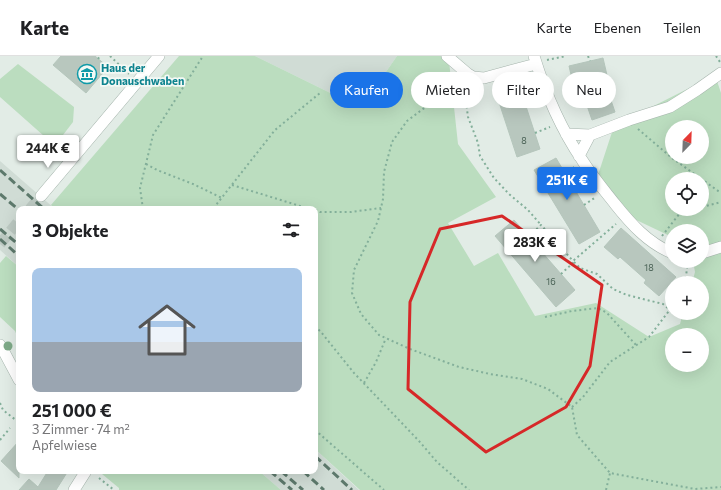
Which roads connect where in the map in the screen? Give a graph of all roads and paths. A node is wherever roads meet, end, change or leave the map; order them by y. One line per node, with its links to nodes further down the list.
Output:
1 (100, 56): 9 (path)
2 (110, 56): 15 (path)
3 (159, 56): 29 (street)
4 (204, 56): 26 (path)
5 (447, 56): 13 (street)
6 (566, 56): 10 (path)
7 (588, 56): 11 (path)
8 (716, 56): 12 (path)
9 (98, 58)
10 (535, 60): 16 (street); 21 (street)
11 (590, 61)
12 (721, 64)
13 (467, 72)
14 (721, 73): 20 (street)
15 (131, 76)
16 (484, 78)
17 (320, 93): 27 (path)
18 (424, 108): 36 (path)
19 (467, 108): 40 (path)
20 (629, 120): 24 (street); 28 (path)
21 (561, 123): 22 (path); 23 (street)
22 (534, 133)
23 (566, 134): 24 (street); 25 (street)
24 (590, 135): 25 (street)
25 (579, 156): 38 (street)
26 (146, 164): 30 (path); 33 (path)
27 (232, 185): 30 (path); 35 (path)
28 (721, 192)
29 (40, 196)
30 (222, 198): 34 (path)
31 (721, 202): 32 (path)
32 (709, 205)
33 (143, 206)
34 (216, 206)
35 (300, 206)
36 (381, 208): 37 (path); 52 (path)
37 (318, 211)
38 (625, 216): 42 (street); 46 (path)
39 (678, 216): 42 (path)
40 (541, 225): 41 (path); 46 (path)
41 (529, 236)
42 (655, 244): 44 (street)
43 (721, 247): 45 (street)
44 (665, 249)
45 (709, 251)
46 (574, 261): 47 (path); 48 (path)
47 (561, 274)
48 (665, 305)
49 (665, 316): 54 (path)
50 (545, 317): 54 (path)
51 (318, 330): 56 (path)
52 (386, 338): 56 (path); 58 (path)
53 (0, 345): 55 (street)
54 (636, 345): 58 (path)
55 (16, 374)
56 (364, 383): 70 (path)
57 (0, 403): 59 (path)
58 (572, 407): 63 (path)
59 (16, 420)
60 (10, 428): 62 (path)
61 (318, 433): 69 (path)
62 (0, 440)
63 (610, 473): 66 (path); 71 (path)
64 (84, 474): 67 (street)
65 (100, 478): 68 (path)
66 (721, 487)
67 (74, 490)
68 (114, 490)
69 (384, 490)
70 (469, 490)
71 (606, 490)

